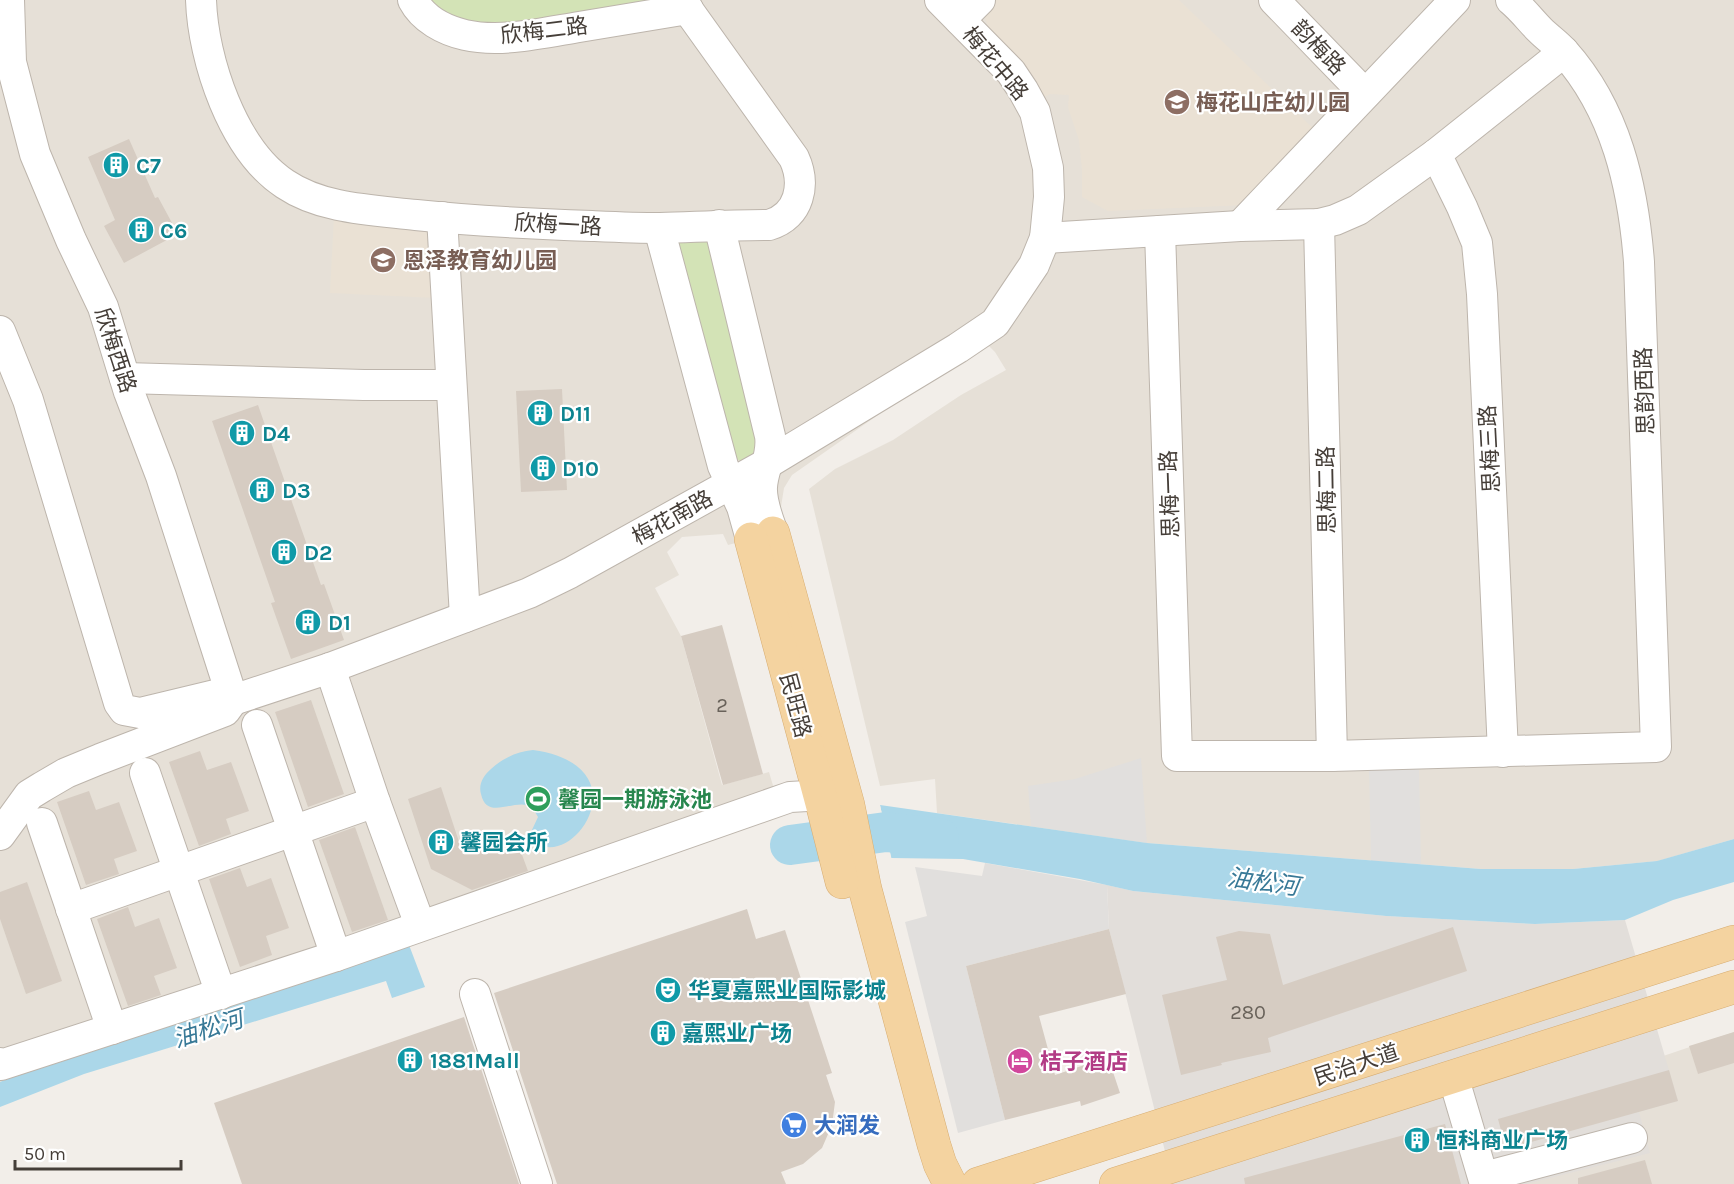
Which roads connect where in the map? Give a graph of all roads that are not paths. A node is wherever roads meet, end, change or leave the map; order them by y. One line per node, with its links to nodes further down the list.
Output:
1 (9, 0): 10 (street, 欣梅西路)
2 (201, 0): 13 (street, 欣梅一路)
3 (413, 0): 7 (street, 欣梅二路)
4 (1274, 0): 11 (street, 韵梅路)
5 (1455, 0): 11 (street)
6 (1511, 0): 9 (street, 思韵西路)
7 (684, 4): 15 (street, 欣梅一路)
8 (960, 7): 19 (street, 梅花中路)
9 (1564, 52): 12 (street); 30 (street, 思韵西路)
10 (6, 62): 21 (street, 欣梅西路)
11 (1365, 94): 16 (street)
12 (1436, 154): 14 (street); 30 (street, 思梅三路)
13 (442, 217): 17 (street, 欣梅一路); 22 (street)
14 (1320, 224): 16 (street); 31 (street, 思梅二路)
15 (719, 225): 17 (street, 欣梅一路); 23 (street, 民旺路)
16 (1240, 225): 18 (street)
17 (659, 228): 24 (street, 民旺路)
18 (1160, 231): 19 (street); 31 (street, 思梅一路)
19 (1045, 238): 23 (street, 梅花南路)
20 (0, 331): 28 (street)
21 (125, 378): 22 (street); 28 (street, 欣梅西路)
22 (450, 385): 26 (street)
23 (768, 463): 24 (street, 梅花南路); 25 (street, 民旺路)
24 (730, 485): 25 (street, 民旺路); 26 (street, 梅花南路)
25 (762, 536): 33 (main road, 民旺路)
26 (465, 617): 27 (street, 梅花南路)
27 (330, 668): 28 (street, 梅花南路); 34 (street)
28 (233, 700): 37 (street)
29 (257, 725): 36 (street)
30 (1503, 752): 31 (street)
31 (1332, 756)
32 (145, 773): 38 (street)
33 (834, 800): 39 (main road, 民旺路); 41 (street)
34 (375, 802): 36 (street); 41 (street)
35 (42, 823): 40 (street)
36 (293, 831): 38 (street); 43 (street)
37 (0, 835)
38 (178, 870): 40 (street); 45 (street)
39 (851, 875): 53 (main road, 民旺路); 54 (main road, 民旺路)
40 (71, 909): 47 (street)
41 (420, 925): 43 (street)
42 (1734, 942): 55 (main road, 民治大道)
43 (336, 956): 45 (street)
44 (1734, 987): 49 (main road, 民治大道)
45 (221, 994): 47 (street)
46 (475, 994): 52 (street)
47 (112, 1029): 48 (street)
48 (0, 1062)
49 (1454, 1076): 51 (street); 56 (main road, 民治大道)
50 (1632, 1138): 51 (street)
51 (1484, 1180)
52 (537, 1184)
53 (926, 1184)
54 (950, 1184)
55 (978, 1184)
56 (1116, 1184)

